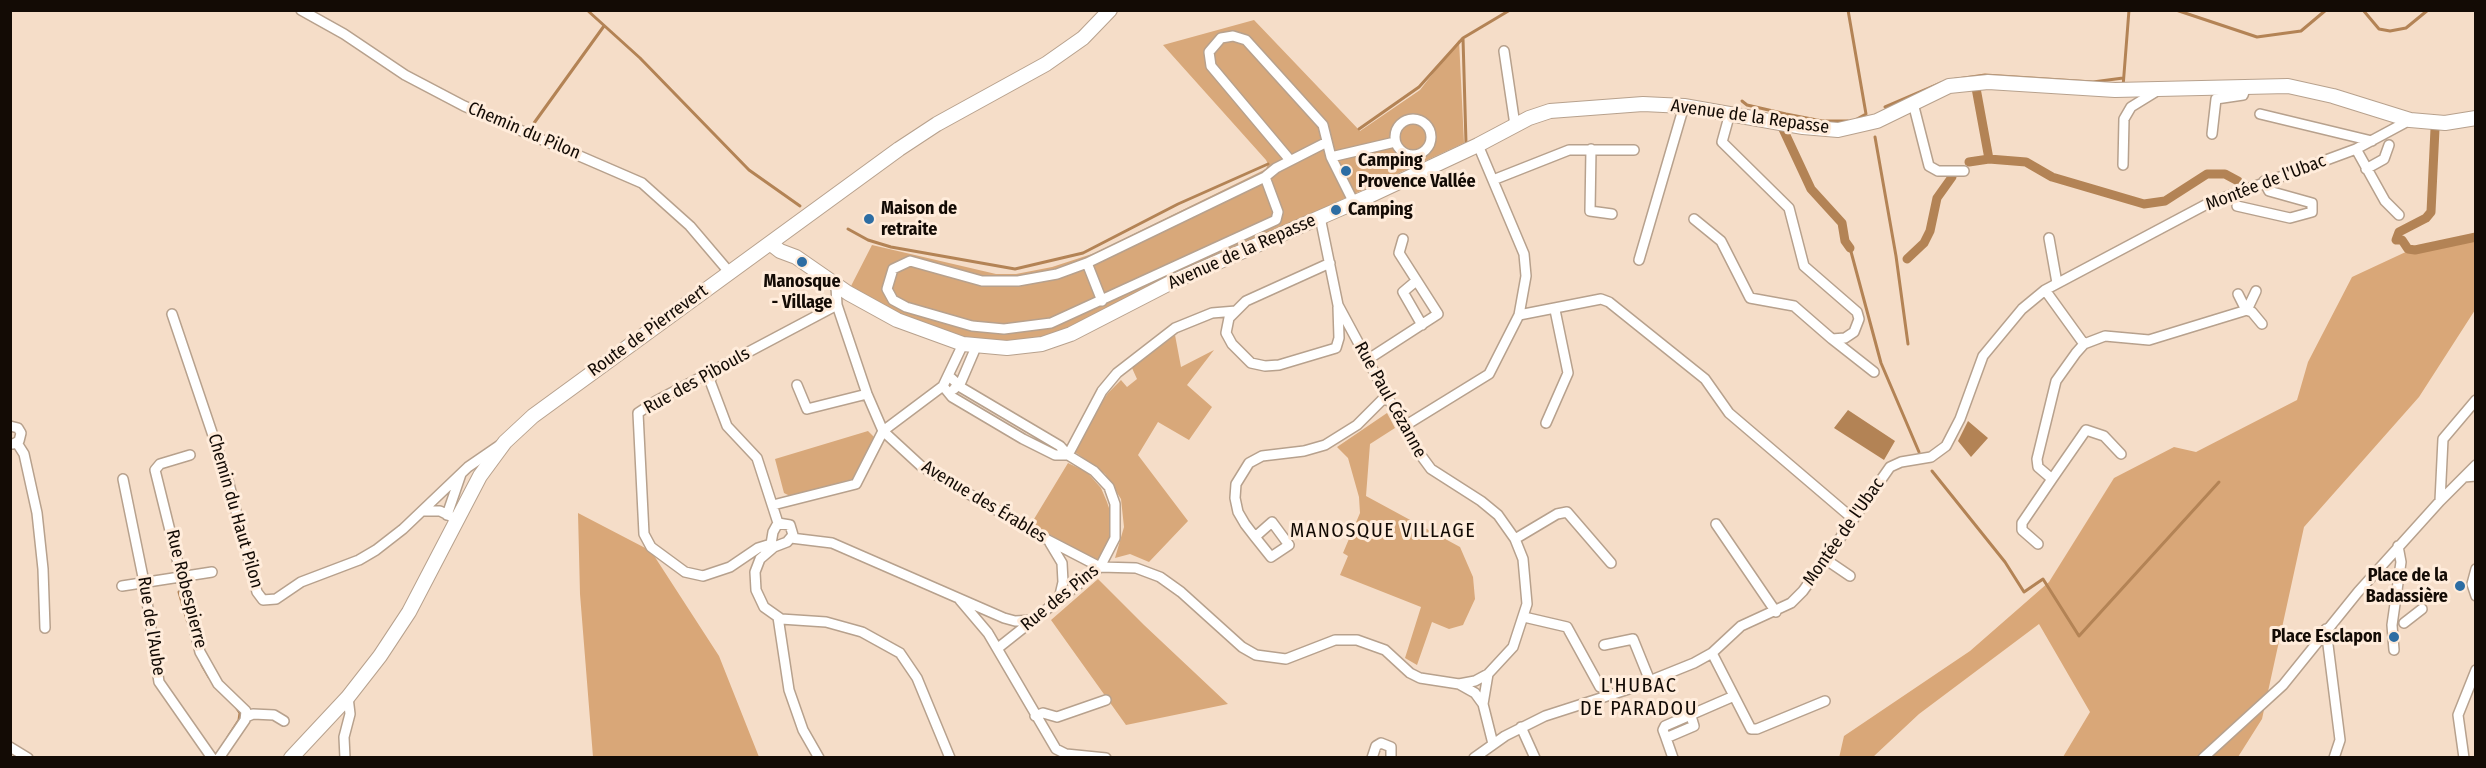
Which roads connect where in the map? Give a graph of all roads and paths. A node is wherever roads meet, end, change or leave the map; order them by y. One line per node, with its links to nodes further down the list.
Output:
1 (301, 10): 42 (street, Chemin du Pilon)
2 (1110, 10): 38 (street, Route de Pierrevert)
3 (1504, 51): 12 (street)
4 (2246, 86): 5 (street, Avenue de la Repasse); 11 (street, Avenue de la Repasse); 13 (street)
5 (2161, 89): 6 (street, Avenue de la Repasse); 24 (street)
6 (1913, 103): 8 (street, Avenue de la Repasse); 26 (street)
7 (1684, 105): 8 (street, Avenue de la Repasse); 12 (street, Avenue de la Repasse); 39 (street)
8 (1730, 113): 59 (street)
9 (2260, 114): 14 (street)
10 (2475, 118): 11 (street, Avenue de la Repasse)
11 (2410, 120): 14 (street, Montée de l'Ubac)
12 (1515, 125): 17 (street, Avenue de la Repasse)
13 (2212, 134)
14 (2372, 141): 20 (street, Montée de l'Ubac)
15 (1327, 142): 22 (street); 23 (street); 23 (street)
16 (1395, 142): 16 (street); 22 (street)
17 (1478, 145): 28 (street); 30 (street, Avenue de la Repasse)
18 (2389, 145): 25 (street)
19 (1591, 149): 21 (street); 28 (street); 32 (street)
20 (2356, 149): 25 (street); 29 (street, Montée de l'Ubac)
21 (1634, 150)
22 (1331, 157): 30 (street)
23 (1290, 160): 27 (street)
24 (2123, 165)
25 (2366, 169): 33 (street)
26 (1964, 171)
27 (1265, 177): 41 (street); 49 (street)
28 (1493, 180): 56 (street)
29 (2264, 181): 31 (street); 44 (street, Montée de l'Ubac)
30 (1353, 202): 34 (street, Avenue de la Repasse)
31 (2237, 206)
32 (1612, 214)
33 (2399, 215)
34 (1320, 218): 40 (street, Rue Paul Cézanne); 61 (street, Avenue de la Repasse)
35 (1694, 219): 59 (street)
36 (2049, 238): 44 (street)
37 (1403, 239): 43 (street)
38 (777, 245): 42 (street, Route de Pierrevert); 45 (street, Avenue de la Repasse)
39 (1639, 260)
40 (1330, 262): 51 (street, Rue Paul Cézanne); 54 (street)
41 (1087, 263): 49 (street); 49 (street)
42 (730, 273): 76 (street, Route de Pierrevert)
43 (1416, 281): 58 (street); 58 (street)
44 (2057, 283): 46 (street, Montée de l'Ubac)
45 (836, 286): 50 (street, Avenue des Érables); 61 (street, Avenue de la Repasse)
46 (2045, 290): 60 (street); 91 (street, Montée de l'Ubac)
47 (2256, 291): 53 (street)
48 (2238, 294): 53 (street)
49 (1102, 301)
50 (837, 305): 63 (street, Rue des Pibouls); 69 (street, Avenue des Érables)
51 (1338, 305): 54 (street); 62 (street, Rue Paul Cézanne)
52 (1555, 310): 56 (street); 72 (street); 91 (street)
53 (2247, 310): 57 (street); 60 (street)
54 (1236, 311): 80 (street)
55 (172, 314): 89 (street, Chemin du Haut Pilon)
56 (1519, 315): 74 (street)
57 (2262, 324)
58 (1422, 325): 62 (street)
59 (1832, 339): 64 (street)
60 (2084, 344): 85 (street)
61 (969, 345): 65 (street); 67 (street)
62 (1367, 360): 70 (street, Rue Paul Cézanne)
63 (714, 371): 88 (street); 99 (street, Rue des Pibouls)
64 (1874, 372)
65 (949, 376): 67 (street, Rue des Pins); 68 (street)
66 (797, 385): 69 (street)
67 (958, 386): 68 (street); 80 (street, Rue des Pins)
68 (944, 389): 75 (street); 80 (street, Rue des Pins)
69 (867, 394): 75 (street, Avenue des Érables)
70 (1386, 396): 74 (street, Rue Paul Cézanne); 94 (street)
71 (2475, 400): 87 (street)
72 (1546, 423)
73 (10, 426): 77 (street)
74 (1403, 427): 97 (street, Rue Paul Cézanne)
75 (883, 431): 88 (street); 96 (street, Avenue des Érables)
76 (505, 442): 82 (street, Chemin du Haut Pilon); 90 (street, Route de Pierrevert)
77 (14, 443): 121 (street)
78 (2121, 454): 85 (street)
79 (190, 455): 106 (street, Rue Robespierre)
80 (1068, 455): 103 (street, Rue des Pins)
81 (2475, 465): 84 (street)
82 (461, 473): 89 (street, Chemin du Haut Pilon); 90 (street)
83 (2475, 476): 84 (street)
84 (2464, 477): 87 (street)
85 (2052, 478): 98 (street)
86 (123, 479): 108 (street, Rue de l'Aube)
87 (2440, 501): 100 (street)
88 (772, 505): 92 (street)
89 (423, 511): 90 (street)
90 (452, 517): 133 (street, Route de Pierrevert)
91 (1852, 518): 101 (street, Montée de l'Ubac)
92 (778, 523): 95 (street); 99 (street)
93 (1716, 524): 115 (street)
94 (1253, 533)
95 (791, 538): 99 (street); 110 (street)
96 (1046, 539): 103 (street, Avenue des Érables); 112 (street)
97 (1515, 539): 102 (street); 116 (street, Rue Paul Cézanne)
98 (2038, 544)
99 (772, 545): 117 (street)
100 (2398, 546): 122 (street); 125 (street)
101 (1825, 559): 107 (street); 115 (street, Montée de l'Ubac)
102 (1611, 563)
103 (1100, 567): 112 (street, Rue des Pins); 130 (street)
104 (2475, 569): 111 (street)
105 (212, 572): 106 (street)
106 (180, 576): 108 (street); 138 (street, Rue Robespierre)
107 (1850, 576)
108 (144, 582): 109 (street); 144 (street, Rue de l'Aube)
109 (122, 586)
110 (957, 596): 113 (street); 118 (street)
111 (2475, 596)
112 (1059, 599): 119 (street, Rue des Pins)
113 (981, 608): 118 (street); 119 (street)
114 (2422, 609): 120 (street)
115 (1776, 612): 126 (street, Montée de l'Ubac)
116 (1524, 617): 128 (street, Rue Paul Cézanne); 131 (street)
117 (778, 618): 148 (street); 149 (street)
118 (975, 618): 124 (street)
119 (1035, 620): 124 (street, Rue des Pins)
120 (2404, 623)
121 (45, 628)
122 (2326, 629): 156 (street); 157 (street)
123 (1604, 645): 129 (street)
124 (998, 648): 137 (street)
125 (2394, 650)
126 (1712, 653): 129 (street, Montée de l'Ubac); 132 (street)
127 (2475, 670): 158 (street)
128 (1488, 674): 130 (street, Rue Paul Cézanne); 136 (street)
129 (1650, 681): 140 (street, Montée de l'Ubac)
130 (1459, 684): 136 (street)
131 (1600, 687)
132 (1734, 696): 135 (street); 155 (street)
133 (348, 697): 146 (street, Route de Pierrevert); 147 (street)
134 (1106, 700): 137 (street)
135 (1826, 701)
136 (1483, 704): 141 (street)
137 (1035, 716): 150 (street)
138 (246, 717): 139 (street); 145 (street)
139 (284, 721)
140 (1521, 727): 141 (street, Montée de l'Ubac); 154 (street)
141 (1493, 744): 153 (street, Montée de l'Ubac)
142 (10, 747): 143 (street)
143 (28, 758)
144 (212, 758)
145 (219, 758)
146 (291, 758)
147 (345, 758)
148 (819, 758)
149 (950, 758)
150 (1106, 758)
151 (1372, 758): 152 (street)
152 (1391, 758)
153 (1474, 758)
154 (1535, 758)
155 (1673, 758)
156 (2203, 758)
157 (2334, 758)
158 (2464, 758)

